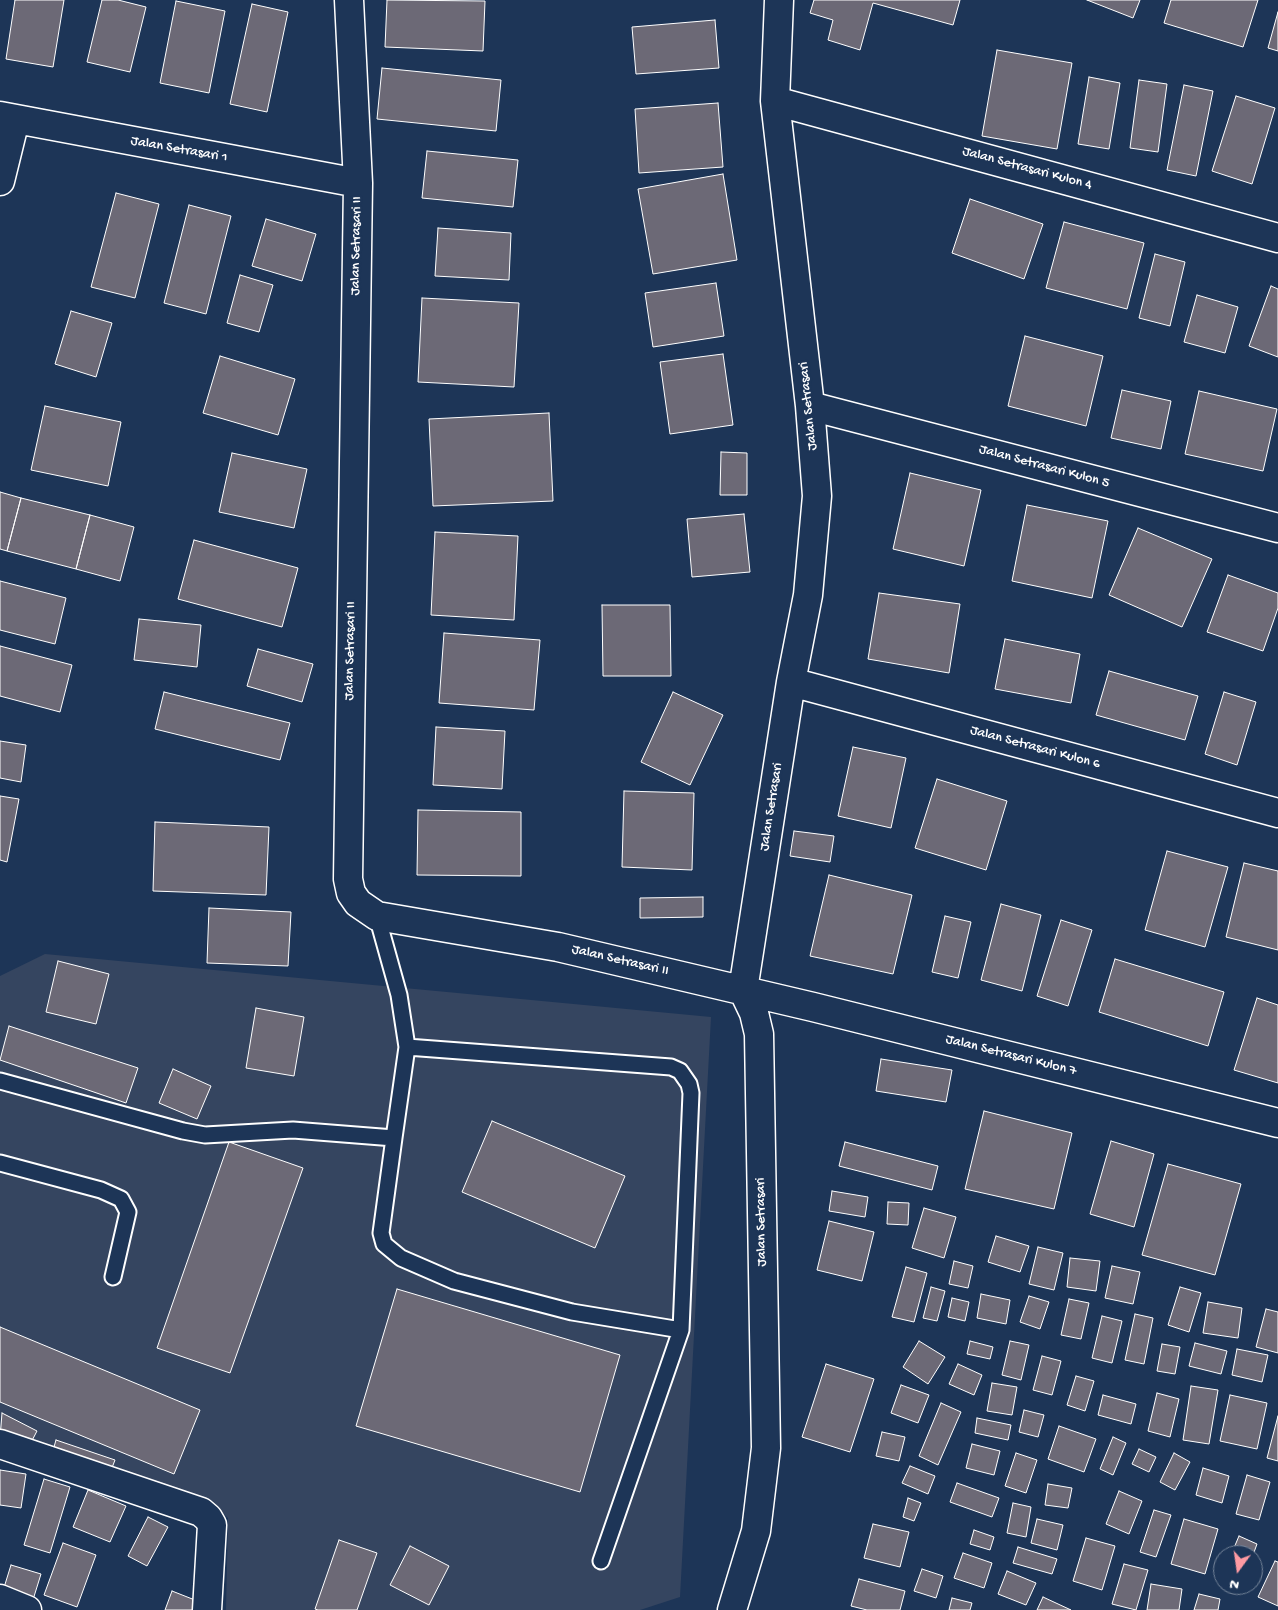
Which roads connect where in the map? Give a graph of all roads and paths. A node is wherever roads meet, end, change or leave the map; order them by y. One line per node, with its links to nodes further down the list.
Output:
1 (349, 0): 6 (street, Jalan Setrasari II)
2 (779, 0): 3 (street, Jalan Setrasari)
3 (775, 101): 7 (street, Jalan Setrasari Kulon 4); 8 (street, Jalan Setrasari)
4 (8, 118): 5 (street); 6 (street, Jalan Setrasari 1)
5 (0, 181)
6 (358, 183): 12 (street, Jalan Setrasari II)
7 (1278, 238)
8 (810, 406): 9 (street, Jalan Setrasari Kulon 5); 10 (street, Jalan Setrasari)
9 (1278, 528)
10 (791, 682): 11 (street, Jalan Setrasari Kulon 6); 13 (street, Jalan Setrasari)
11 (1278, 813)
12 (377, 916): 13 (street, Jalan Setrasari II); 14 (lane)
13 (743, 990): 16 (street, Jalan Setrasari Kulon 7); 26 (street, Jalan Setrasari)
14 (408, 1047): 17 (lane); 20 (lane)
15 (0, 1081): 17 (lane)
16 (1278, 1123)
17 (394, 1138): 20 (lane)
18 (0, 1163): 19 (lane)
19 (113, 1277)
20 (681, 1330): 22 (lane)
21 (0, 1444): 25 (street)
22 (601, 1561)
23 (0, 1599): 24 (street)
24 (27, 1610)
25 (207, 1610)
26 (732, 1610)

